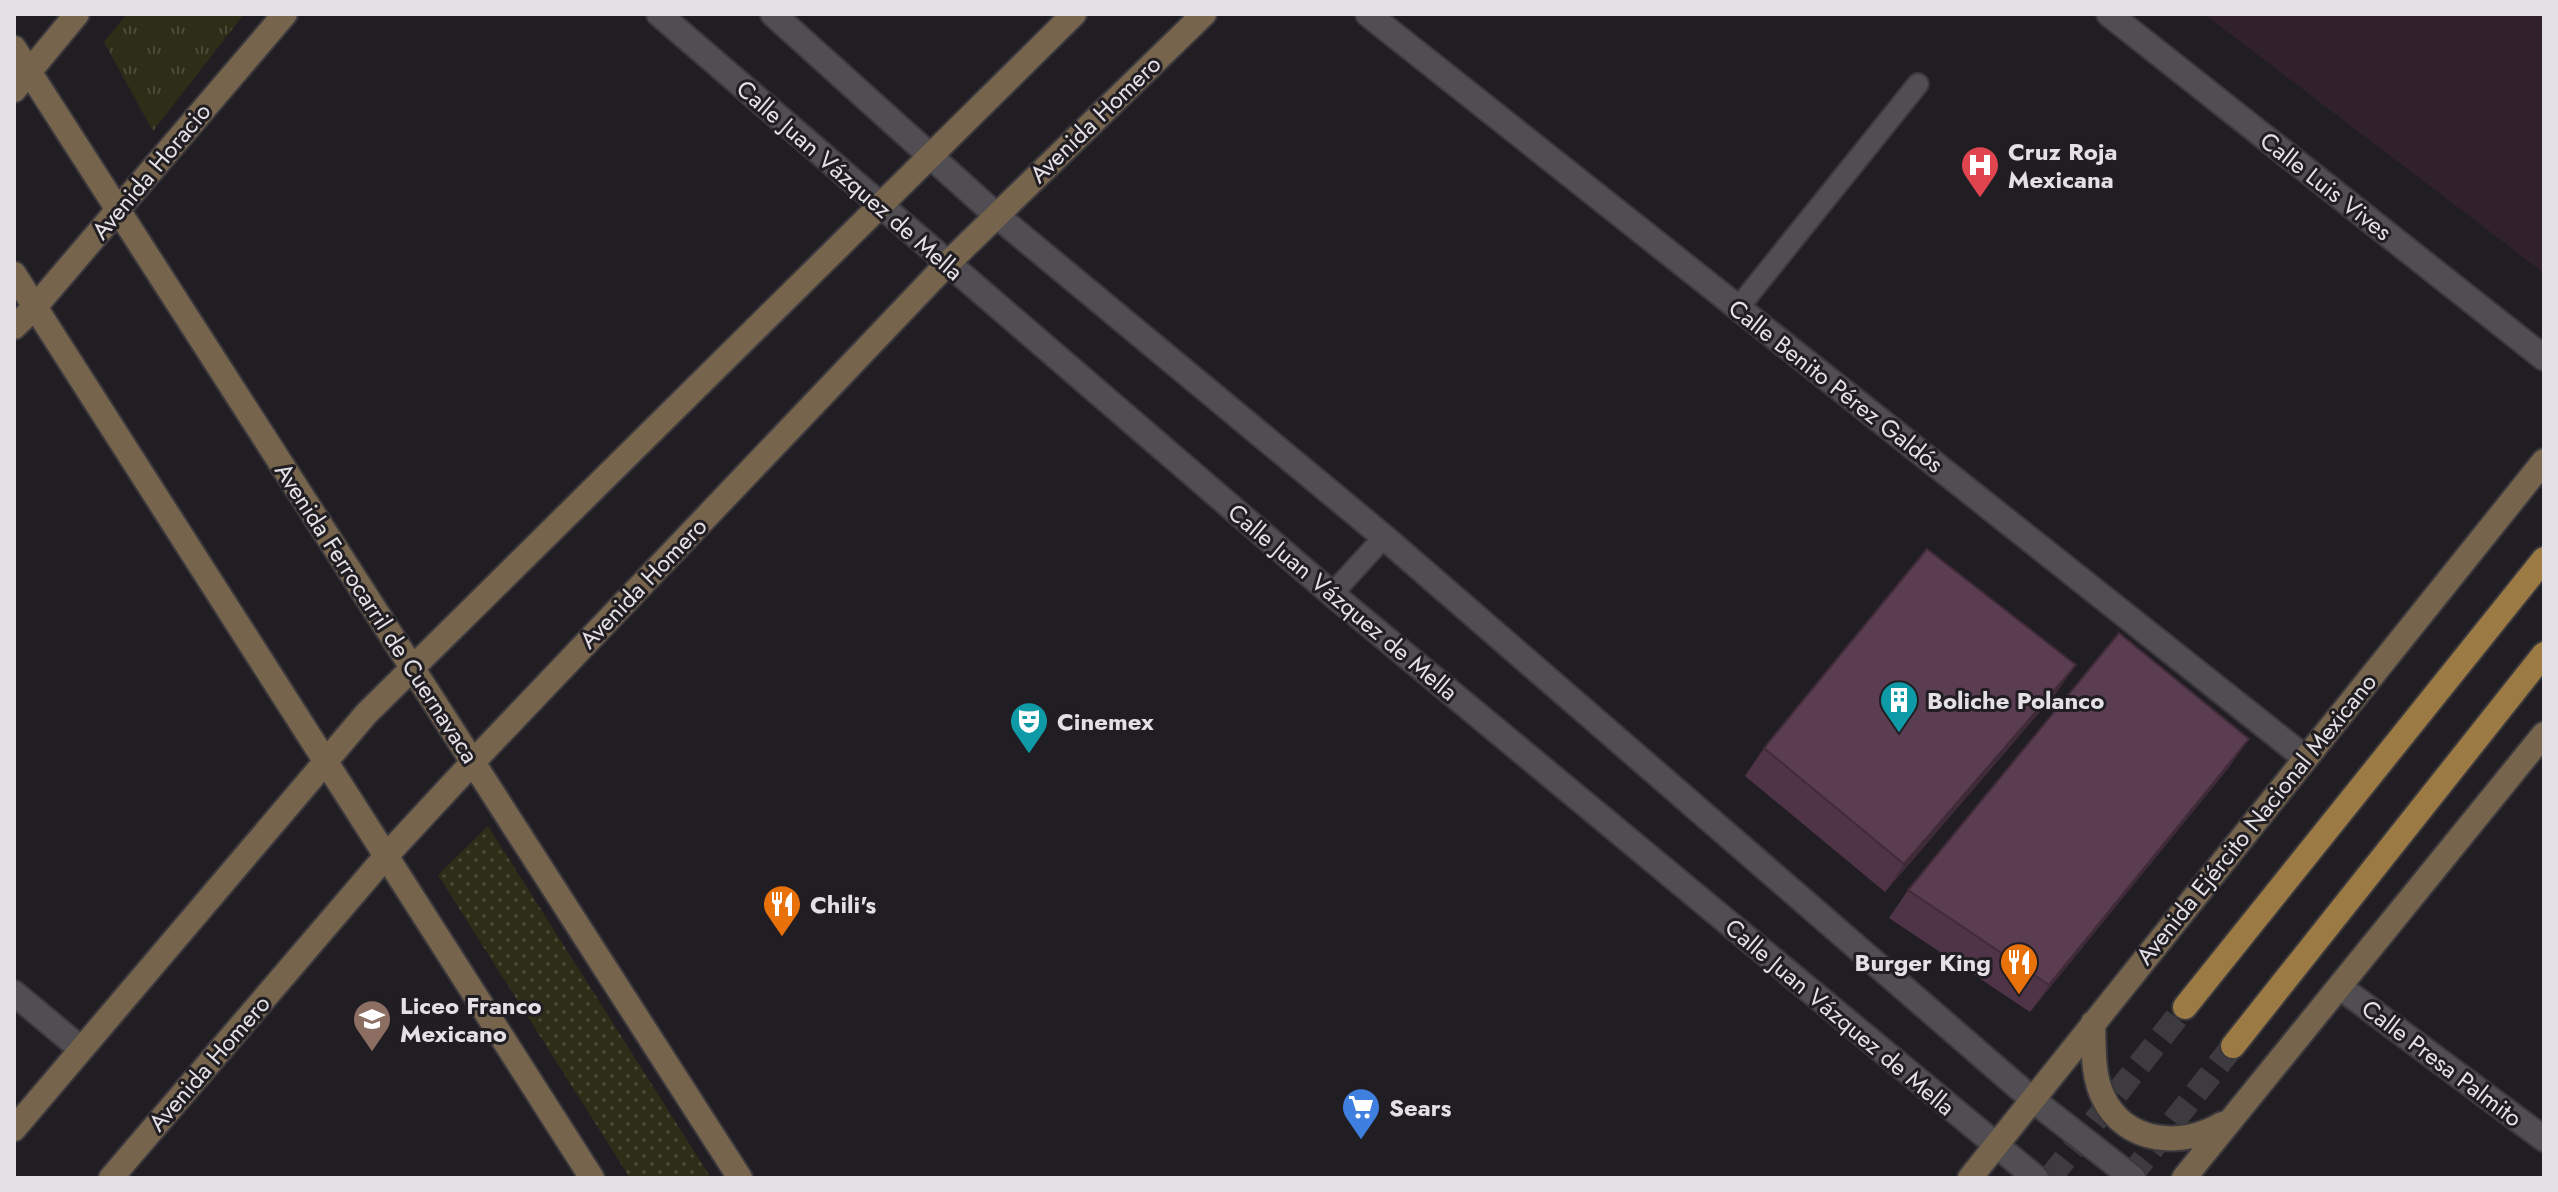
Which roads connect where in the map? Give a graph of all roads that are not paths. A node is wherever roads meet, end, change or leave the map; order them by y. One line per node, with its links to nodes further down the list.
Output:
1 (77, 14): 10 (main road)
2 (285, 14): 14 (main road, Avenida Horacio)
3 (659, 14): 13 (street, Calle Juan Vázquez de Mella)
4 (773, 14): 12 (street)
5 (1074, 14): 12 (main road)
6 (1204, 14): 15 (main road, Avenida Homero)
7 (1368, 14): 19 (street, Calle Benito Pérez Galdós)
8 (2109, 14): 21 (street, Calle Luis Vives)
9 (14, 48): 10 (main road, Avenida Ferrocarril de Cuernavaca)
10 (22, 82): 14 (main road, Avenida Ferrocarril de Cuernavaca)
11 (1918, 84): 19 (lane)
12 (930, 155): 13 (main road); 15 (street)
13 (879, 207): 16 (street, Calle Juan Vázquez de Mella); 27 (main road)
14 (117, 211): 18 (main road, Avenida Horacio); 27 (main road, Avenida Ferrocarril de Cuernavaca)
15 (996, 215): 16 (main road, Avenida Homero); 23 (street)
16 (947, 264): 25 (street, Calle Juan Vázquez de Mella); 31 (main road, Avenida Homero)
17 (14, 274): 18 (main road)
18 (35, 307): 20 (main road, Avenida Horacio); 30 (main road)
19 (1738, 308): 29 (street, Calle Benito Pérez Galdós)
20 (14, 327)
21 (2544, 358)
22 (2544, 461): 29 (main road, Avenida Ejército Nacional Mexicano)
23 (1384, 537): 25 (lane); 39 (street)
24 (2544, 559): 35 (main road)
25 (1332, 594): 43 (street, Calle Juan Vázquez de Mella)
26 (2544, 654): 37 (main road)
27 (412, 666): 30 (main road); 31 (main road, Avenida Ferrocarril de Cuernavaca)
28 (2544, 734): 33 (main road)
29 (2304, 757): 36 (main road, Avenida Ejército Nacional Mexicano)
30 (324, 760): 32 (main road); 38 (main road)
31 (473, 762): 32 (main road, Avenida Homero); 46 (main road, Avenida Ferrocarril de Cuernavaca)
32 (386, 856): 44 (main road, Avenida Homero); 45 (main road)
33 (2340, 987): 40 (main road); 42 (street, Calle Presa Palmito)
34 (14, 993): 38 (street)
35 (2185, 1007)
36 (2093, 1023): 39 (main road, Avenida Ejército Nacional Mexicano); 40 (main road)
37 (2233, 1046)
38 (81, 1049): 41 (main road)
39 (2033, 1100): 43 (main road, Avenida Ejército Nacional Mexicano); 49 (street)
40 (2228, 1121): 50 (main road)
41 (14, 1129)
42 (2544, 1139)
43 (1995, 1147): 47 (main road, Avenida Ejército Nacional Mexicano); 48 (street, Calle Juan Vázquez de Mella)
44 (111, 1178)
45 (592, 1178)
46 (740, 1178)
47 (1970, 1178)
48 (2036, 1178)
49 (2133, 1178)
50 (2184, 1178)

